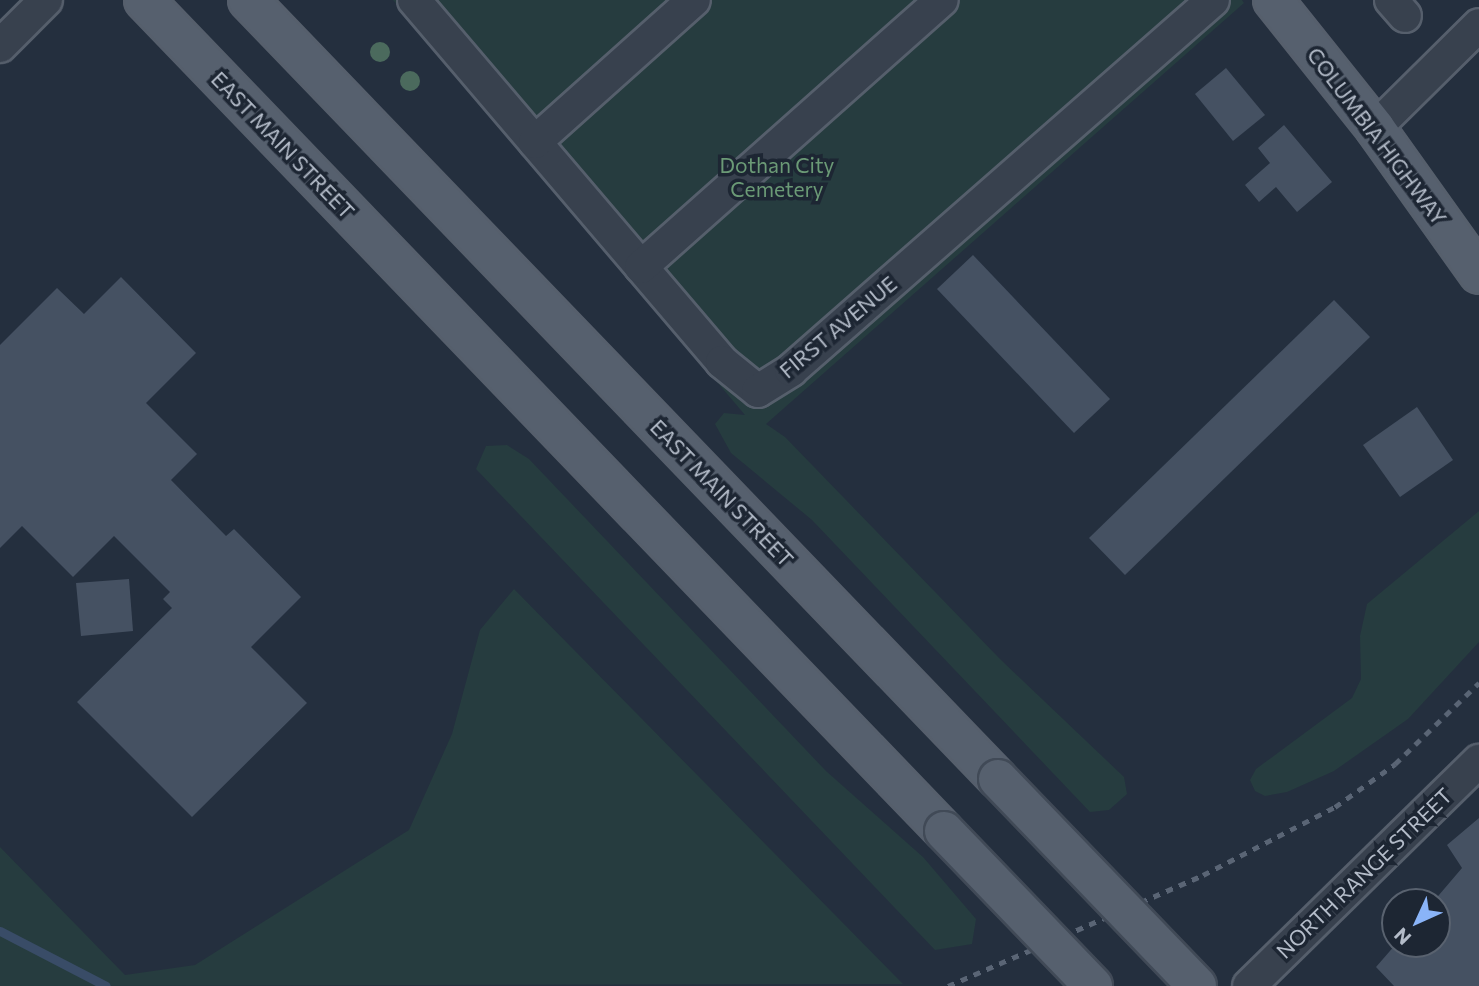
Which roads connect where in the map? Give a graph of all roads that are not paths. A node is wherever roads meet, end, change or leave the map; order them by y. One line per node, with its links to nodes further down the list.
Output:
1 (46, 0): 10 (street)
2 (144, 0): 16 (main road, EAST MAIN STREET, bridge)
3 (248, 0): 17 (main road, EAST MAIN STREET, bridge)
4 (694, 0): 12 (street)
5 (942, 0): 13 (street)
6 (1213, 0): 13 (street, FIRST AVENUE)
7 (1273, 0): 11 (main road, COLUMBIA HIGHWAY)
8 (430, 6): 12 (street, FIRST AVENUE)
9 (1479, 25): 11 (street)
10 (0, 46)
11 (1374, 128): 14 (main road, COLUMBIA HIGHWAY)
12 (535, 142): 13 (street, FIRST AVENUE)
13 (642, 267)
14 (1479, 274)
15 (1479, 761): 18 (street, NORTH RANGE STREET)
16 (1093, 986)
17 (1197, 986)
18 (1249, 986)

